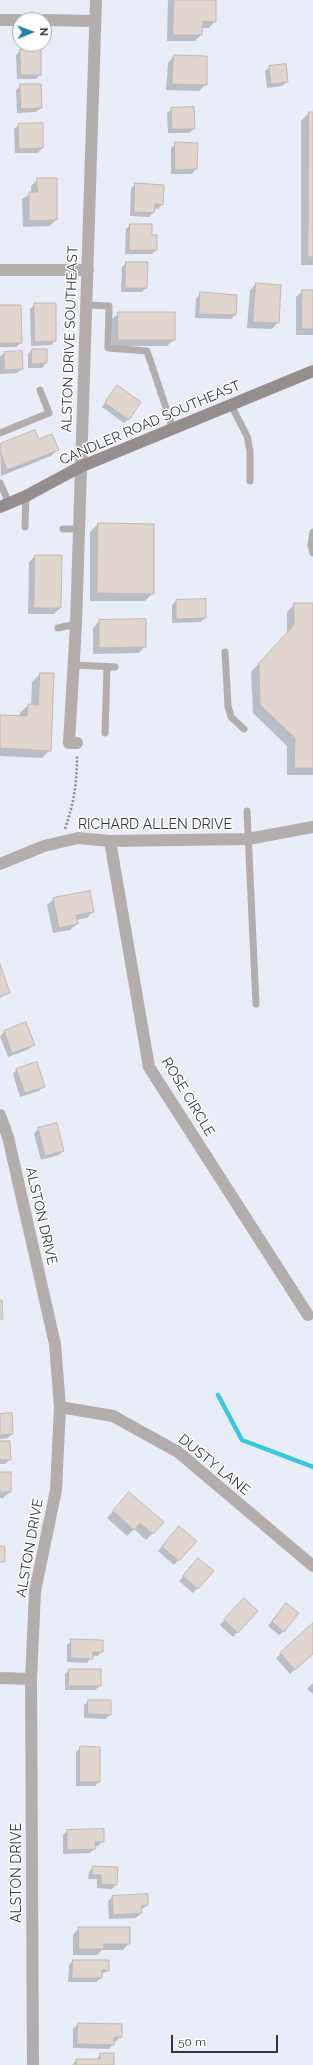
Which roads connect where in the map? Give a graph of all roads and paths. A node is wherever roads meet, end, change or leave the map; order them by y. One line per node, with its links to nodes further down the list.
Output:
1 (96, 0): 5 (street, ALSTON DRIVE SOUTHEAST)
2 (0, 20): 3 (street)
3 (12, 20)
4 (52, 20): 5 (street)
5 (95, 21): 7 (street, ALSTON DRIVE SOUTHEAST)
6 (0, 270): 7 (street)
7 (88, 270): 8 (street, ALSTON DRIVE SOUTHEAST)
8 (86, 305): 12 (lane); 14 (street, ALSTON DRIVE SOUTHEAST)
9 (313, 371): 11 (main road, CANDLER ROAD SOUTHEAST)
10 (40, 390): 13 (lane)
11 (231, 405): 12 (main road, CANDLER ROAD SOUTHEAST); 15 (lane)
12 (173, 429): 14 (main road, CANDLER ROAD SOUTHEAST)
13 (0, 433)
14 (80, 467): 17 (main road, CANDLER ROAD SOUTHEAST); 21 (street, ALSTON DRIVE SOUTHEAST)
15 (250, 481)
16 (0, 483): 18 (lane)
17 (26, 496): 18 (main road, CANDLER ROAD SOUTHEAST); 19 (lane)
18 (4, 505)
19 (25, 527)
20 (63, 528): 21 (lane)
21 (78, 529): 24 (street, ALSTON DRIVE SOUTHEAST)
22 (313, 532): 23 (lane)
23 (313, 553)
24 (76, 624): 25 (lane); 27 (street, ALSTON DRIVE SOUTHEAST)
25 (58, 628)
26 (225, 652): 30 (lane)
27 (74, 665): 28 (lane); 32 (street, ALSTON DRIVE SOUTHEAST)
28 (107, 667): 29 (lane); 31 (lane)
29 (115, 667)
30 (244, 729)
31 (105, 733)
32 (77, 743): 37 (path)
33 (247, 811): 35 (lane)
34 (313, 827): 35 (street, RICHARD ALLEN DRIVE)
35 (248, 839): 36 (street, RICHARD ALLEN DRIVE); 39 (lane)
36 (110, 841): 37 (street, RICHARD ALLEN DRIVE); 41 (street, ROSE CIRCLE)
37 (53, 845): 38 (street, RICHARD ALLEN DRIVE)
38 (0, 864)
39 (256, 1004)
40 (0, 1115): 42 (street, ALSTON DRIVE)
41 (308, 1316)
42 (60, 1407): 43 (street, DUSTY LANE); 45 (street, ALSTON DRIVE)
43 (313, 1566)
44 (0, 1678): 45 (street)
45 (31, 1679): 46 (street, ALSTON DRIVE)
46 (33, 2065)

